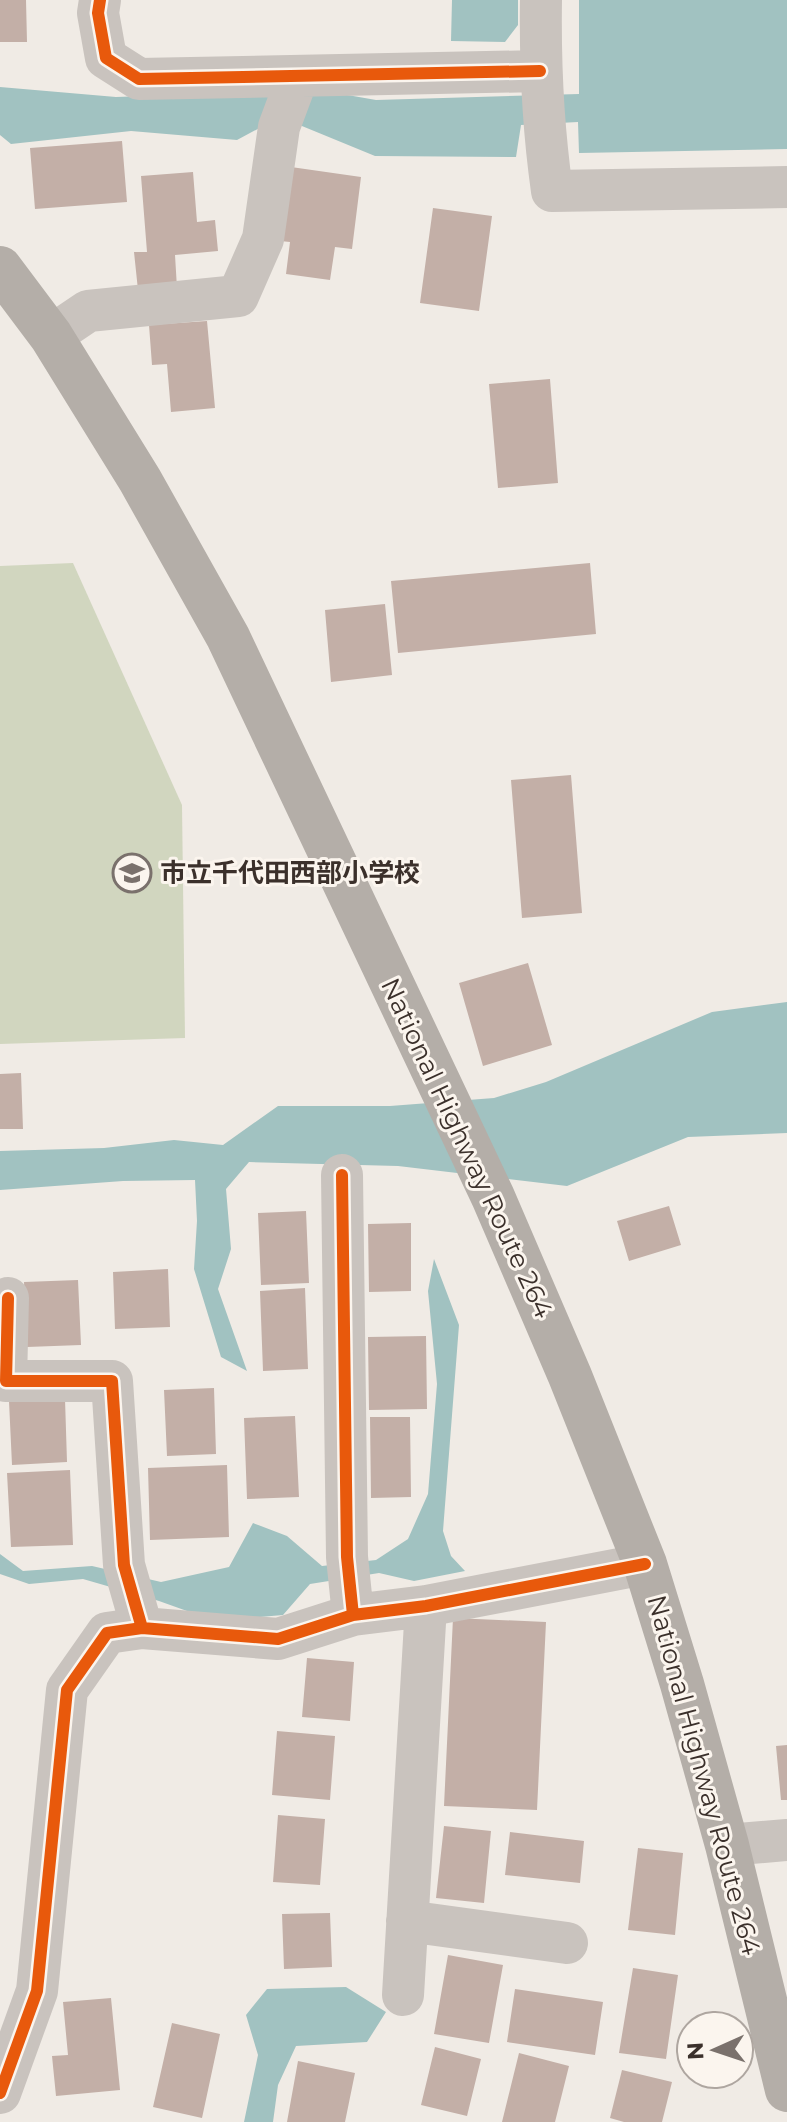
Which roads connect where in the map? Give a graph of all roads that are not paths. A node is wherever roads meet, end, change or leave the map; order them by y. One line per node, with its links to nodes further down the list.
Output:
1 (100, 0): 4 (street)
2 (541, 0): 3 (street)
3 (540, 71): 4 (street); 5 (street)
4 (298, 76): 7 (street)
5 (787, 187)
6 (0, 268): 7 (highway, National Highway Route 264)
7 (51, 336): 10 (highway, National Highway Route 264)
8 (342, 1175): 11 (street)
9 (8, 1298): 13 (street)
10 (645, 1564): 12 (street); 15 (highway, National Highway Route 264)
11 (350, 1585): 12 (street); 13 (street)
12 (426, 1606): 16 (street)
13 (142, 1628): 20 (street)
14 (787, 1840): 15 (street)
15 (727, 1845): 19 (highway, National Highway Route 264)
16 (407, 1921): 17 (street); 18 (street)
17 (567, 1943)
18 (403, 1995)
19 (787, 2090)
20 (0, 2093)

